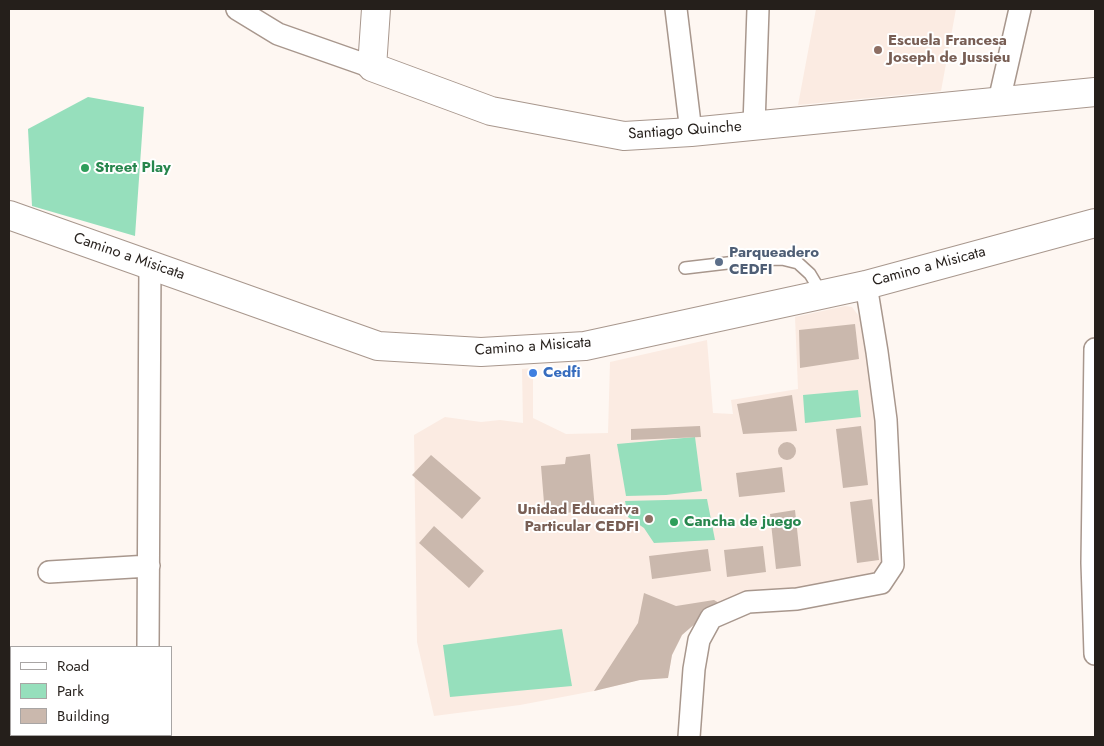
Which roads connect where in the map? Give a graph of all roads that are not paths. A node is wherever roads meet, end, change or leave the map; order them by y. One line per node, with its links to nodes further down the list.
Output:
1 (237, 9): 6 (street, Santiago Quinche)
2 (376, 9): 6 (street)
3 (676, 9): 10 (street)
4 (758, 9): 9 (street)
5 (1020, 9): 8 (street)
6 (372, 67): 10 (street, Santiago Quinche)
7 (1095, 92): 8 (street, Santiago Quinche)
8 (999, 101): 9 (street, Santiago Quinche)
9 (754, 125): 10 (street, Santiago Quinche)
10 (691, 132)
11 (9, 215): 13 (street, Camino a Misicata)
12 (1095, 223): 15 (street, Camino a Misicata)
13 (150, 264): 16 (street, Camino a Misicata); 18 (street)
14 (685, 268): 16 (lane)
15 (866, 285): 16 (street, Camino a Misicata); 22 (street)
16 (822, 294)
17 (1095, 349): 21 (street)
18 (149, 566): 19 (street); 20 (street)
19 (49, 572)
20 (148, 646)
21 (1095, 654)
22 (689, 737)

